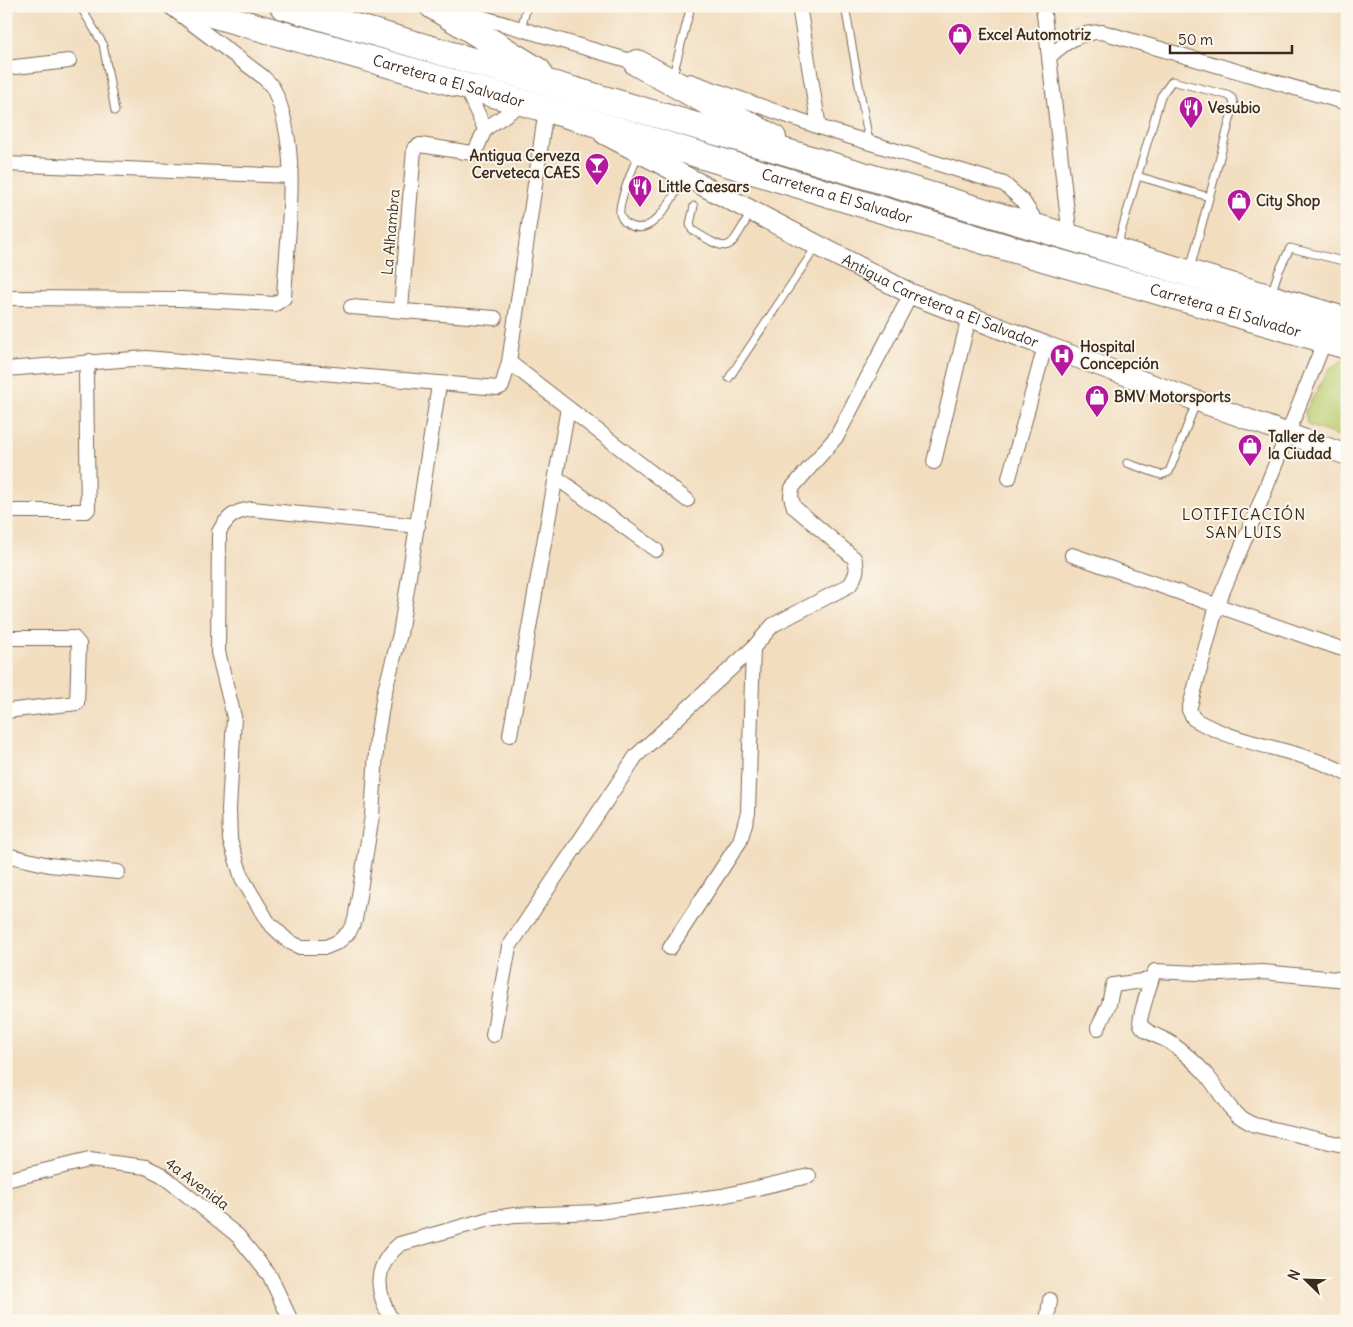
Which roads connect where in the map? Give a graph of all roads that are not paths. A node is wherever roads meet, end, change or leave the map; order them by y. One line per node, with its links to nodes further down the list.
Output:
1 (80, 6): 24 (lane)
2 (170, 6): 14 (street)
3 (184, 6): 12 (highway, Carretera a El Salvador)
4 (283, 6): 21 (highway, Carretera a El Salvador)
5 (433, 6): 21 (highway)
6 (445, 6): 13 (street)
7 (527, 6): 13 (lane)
8 (691, 6): 19 (lane)
9 (800, 6): 26 (street)
10 (845, 6): 28 (lane)
11 (1043, 6): 15 (street)
12 (220, 17): 14 (street); 20 (highway, Carretera a El Salvador)
13 (521, 29): 17 (street)
14 (219, 43): 33 (street)
15 (1050, 56): 22 (street); 40 (street)
16 (69, 61): 18 (street)
17 (637, 63): 19 (street); 31 (highway)
18 (6, 68)
19 (673, 75): 26 (street)
20 (465, 86): 23 (highway, Carretera a El Salvador); 27 (street)
21 (564, 87): 31 (highway, Carretera a El Salvador)
22 (1347, 104)
23 (535, 106): 25 (highway, Carretera a El Salvador); 27 (street); 57 (street)
24 (115, 112)
25 (571, 116): 29 (street, Antigua Carretera a El Salvador); 30 (highway, Carretera a El Salvador)
26 (818, 127): 28 (street)
27 (484, 129): 50 (street, La Alhambra)
28 (869, 143): 39 (street)
29 (639, 153): 35 (street, Antigua Carretera a El Salvador); 35 (lane)
30 (694, 153): 35 (street); 44 (highway, Carretera a El Salvador)
31 (810, 159): 39 (highway, Carretera a El Salvador)
32 (6, 164): 33 (street)
33 (290, 176): 48 (street)
34 (1137, 176): 36 (lane); 36 (lane); 42 (lane)
35 (685, 178): 38 (street, Antigua Carretera a El Salvador)
36 (1209, 197): 45 (lane)
37 (694, 206): 38 (lane)
38 (751, 212): 41 (street, Antigua Carretera a El Salvador)
39 (1041, 229): 40 (highway, Carretera a El Salvador)
40 (1074, 238): 42 (highway, Carretera a El Salvador); 44 (highway)
41 (816, 246): 46 (street, Antigua Carretera a El Salvador); 59 (lane)
42 (1115, 250): 45 (highway, Carretera a El Salvador)
43 (1347, 262): 47 (lane)
44 (1069, 265): 54 (highway, Carretera a El Salvador)
45 (1189, 272): 47 (highway, Carretera a El Salvador)
46 (911, 294): 51 (street, Antigua Carretera a El Salvador); 76 (street)
47 (1270, 297): 53 (highway, Carretera a El Salvador)
48 (6, 298)
49 (351, 307): 50 (street)
50 (400, 309): 52 (street)
51 (969, 317): 55 (street, Antigua Carretera a El Salvador); 65 (street)
52 (495, 318)
53 (1347, 321)
54 (1336, 343): 63 (street)
55 (1045, 346): 61 (street, Antigua Carretera a El Salvador); 68 (street)
56 (90, 361): 58 (street); 60 (street); 70 (street)
57 (509, 362): 60 (street); 62 (street)
58 (6, 369)
59 (729, 378)
60 (439, 385): 71 (street)
61 (1197, 400): 63 (street, Antigua Carretera a El Salvador); 66 (lane)
62 (568, 408): 67 (street); 69 (street)
63 (1287, 434): 64 (street, Antigua Carretera a El Salvador); 74 (street)
64 (1347, 455)
65 (934, 462)
66 (1127, 463)
67 (557, 478): 72 (street); 79 (street)
68 (1009, 478)
69 (687, 500)
70 (6, 511)
71 (418, 526): 71 (street)
72 (656, 550)
73 (1072, 555): 74 (street)
74 (1216, 605): 77 (street); 80 (street)
75 (6, 638): 78 (street)
76 (753, 648): 83 (street); 87 (street)
77 (1339, 648)
78 (6, 711)
79 (510, 735)
80 (1347, 774)
81 (6, 855): 82 (street)
82 (118, 872)
83 (670, 948)
84 (1150, 980): 85 (street); 86 (street); 88 (street)
85 (1347, 980)
86 (1098, 1028)
87 (493, 1036)
88 (1347, 1146)
89 (809, 1176): 93 (street)
90 (6, 1180): 92 (street, 4a Avenida)
91 (1050, 1300): 94 (street)
92 (291, 1321)
93 (392, 1321)
94 (1047, 1321)

